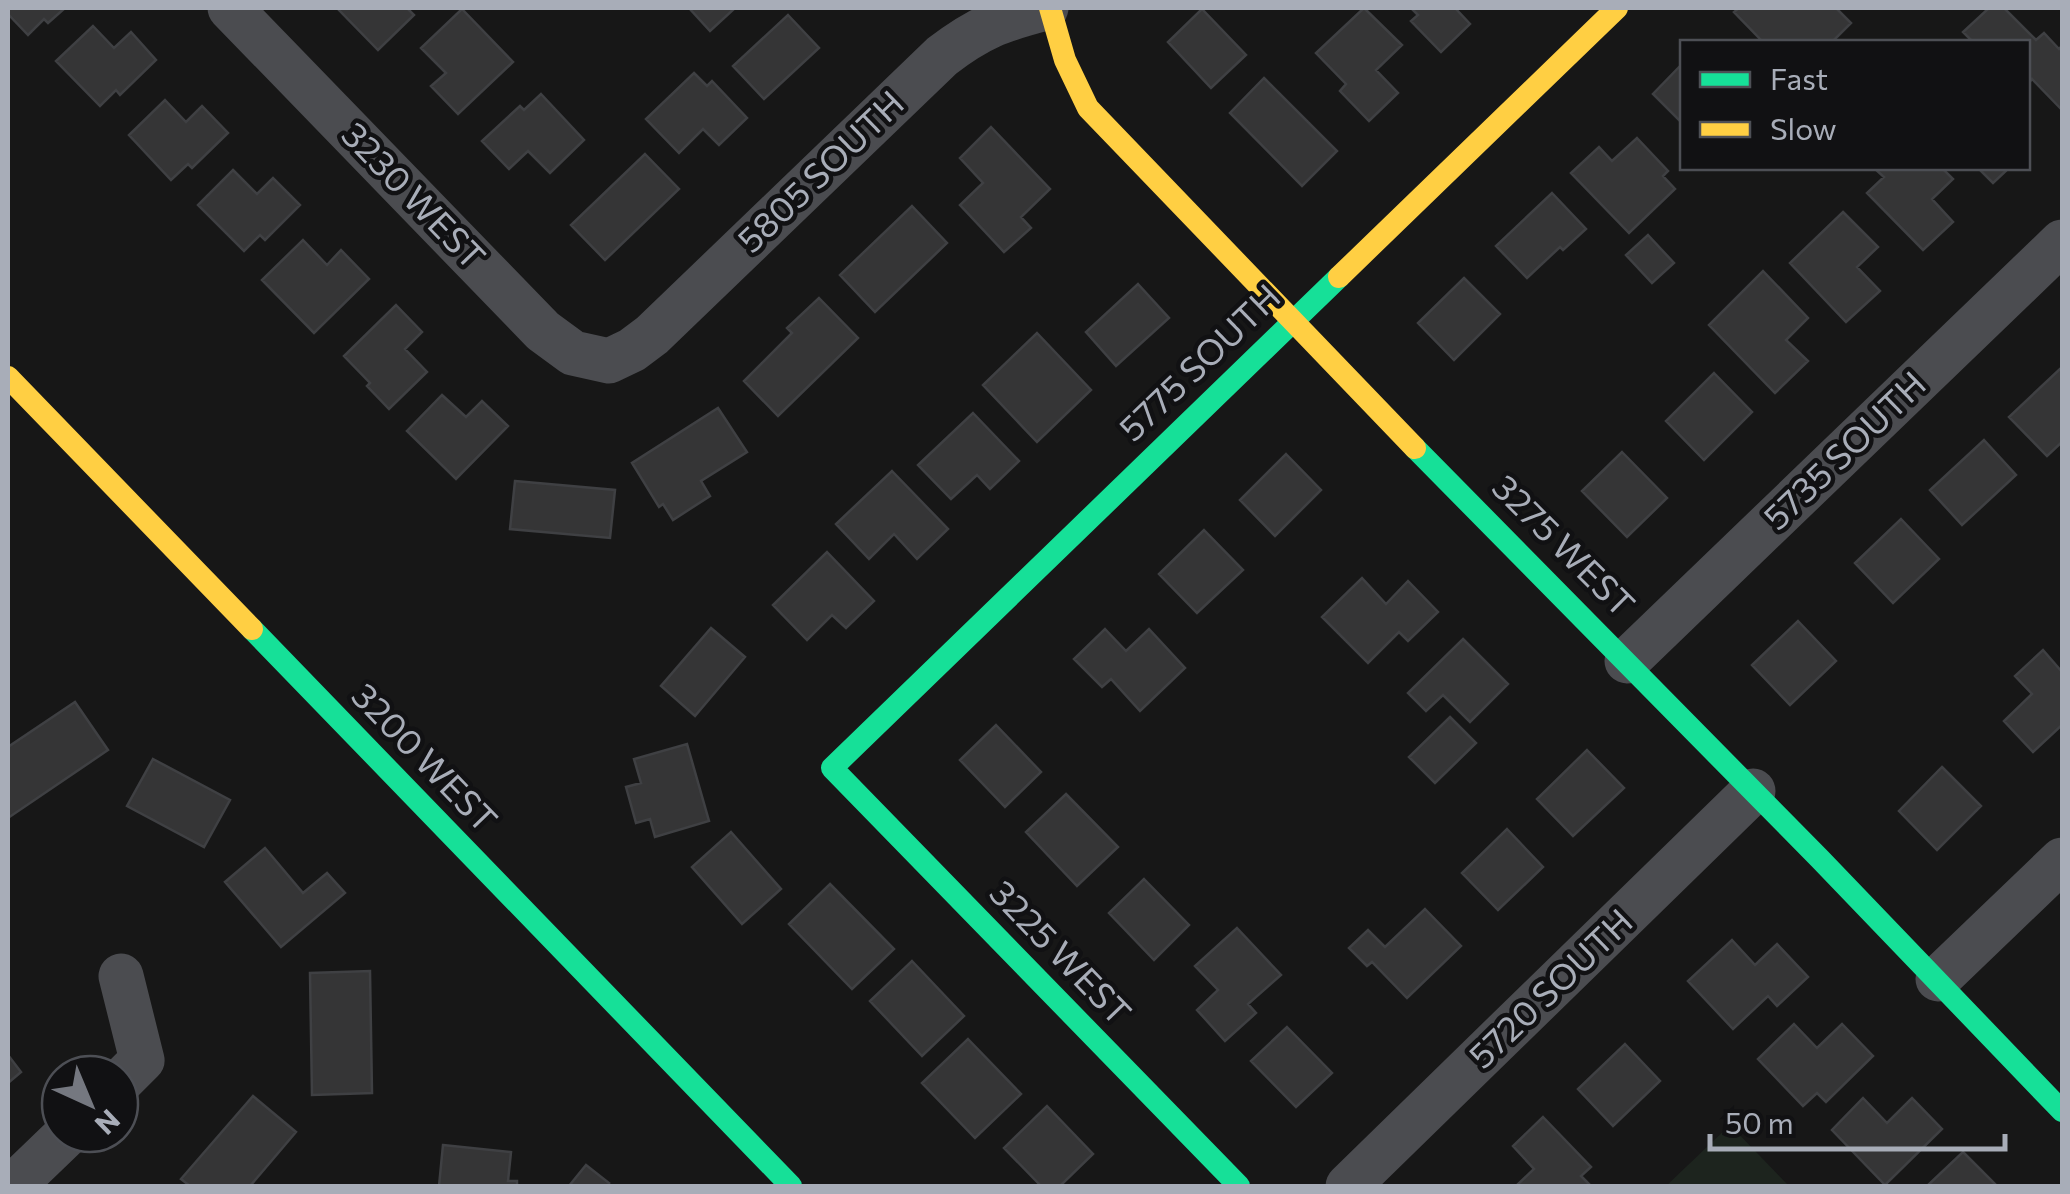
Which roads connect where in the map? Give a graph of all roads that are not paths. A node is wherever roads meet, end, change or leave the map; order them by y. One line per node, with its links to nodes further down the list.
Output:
1 (230, 8): 6 (street, 3230 WEST)
2 (1048, 8): 5 (street, 3275 WEST); 6 (street, 5805 SOUTH)
3 (1617, 8): 5 (street, 5775 SOUTH)
4 (2062, 242): 8 (street, 5735 SOUTH)
5 (1293, 321): 8 (street, 3275 WEST); 9 (street, 5775 SOUTH)
6 (610, 360)
7 (8, 378): 18 (street, 3200 WEST)
8 (1627, 661): 10 (street, 3275 WEST)
9 (832, 768): 19 (street, 3225 WEST)
10 (1753, 792): 13 (street, 3275 WEST); 20 (street, 5720 SOUTH)
11 (2062, 860): 13 (street)
12 (121, 976): 14 (street)
13 (1938, 979): 15 (street, 3275 WEST)
14 (140, 1062)
15 (2062, 1111)
16 (46, 1154): 17 (street)
17 (13, 1186)
18 (790, 1186)
19 (1239, 1186)
20 (1348, 1186)

